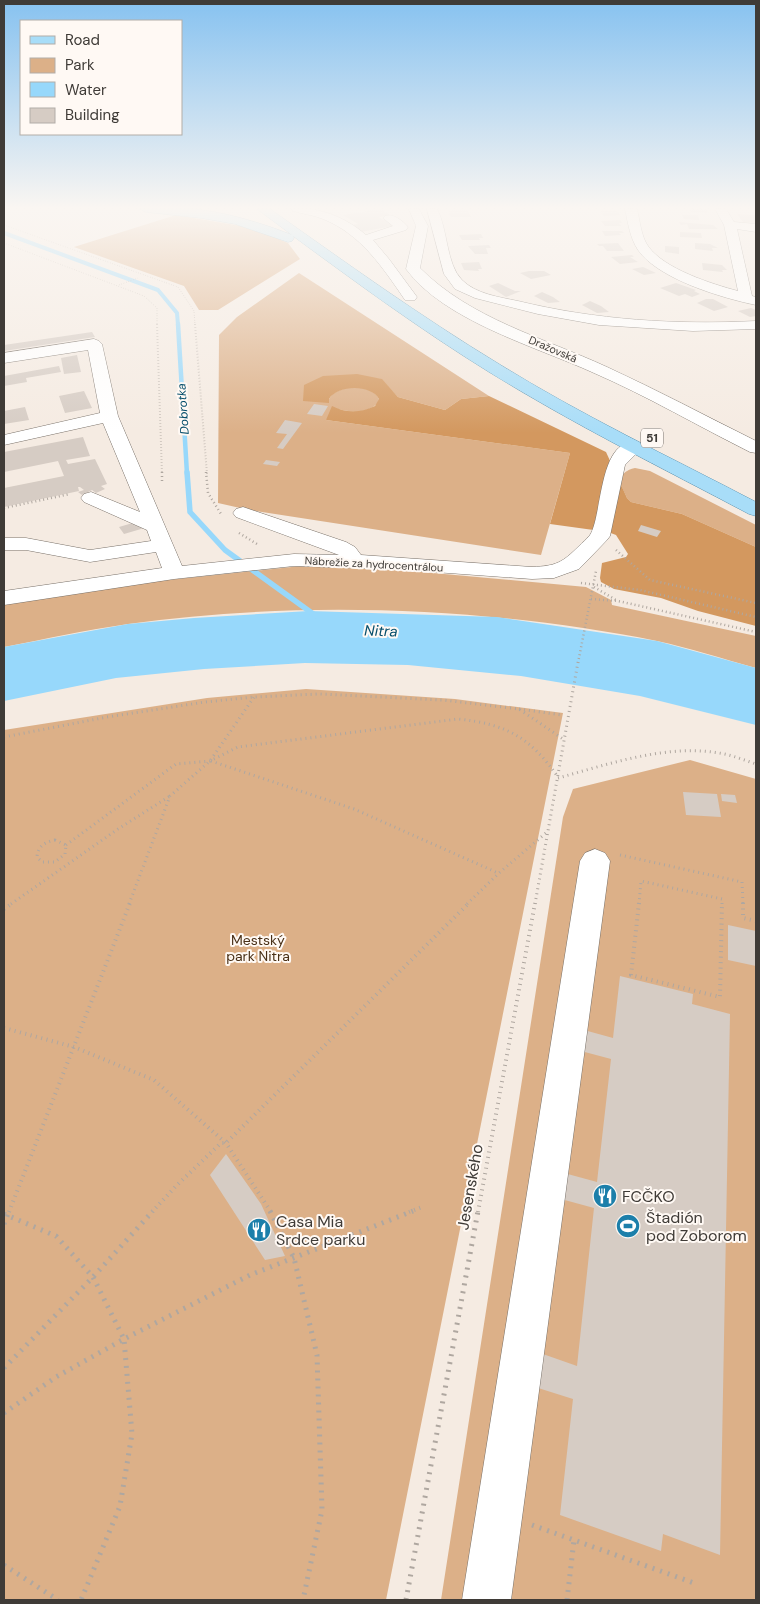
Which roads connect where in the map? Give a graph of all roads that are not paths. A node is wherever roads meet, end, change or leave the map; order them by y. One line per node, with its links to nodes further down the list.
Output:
1 (367, 284): 16 (main road, 51)
2 (391, 284): 8 (main road)
3 (401, 284): 8 (street)
4 (429, 284): 17 (street, Dražovská)
5 (460, 284): 10 (street)
6 (700, 284): 9 (street)
7 (747, 284): 9 (street)
8 (410, 297): 11 (main road)
9 (751, 299)
10 (756, 325)
11 (492, 349)
12 (4, 358): 14 (street)
13 (549, 382): 18 (main road, 51)
14 (109, 416): 15 (street); 22 (street)
15 (4, 440)
16 (634, 447): 20 (main road, 51); 24 (street, Nábrežie za hydrocentrálou)
17 (756, 448)
18 (741, 483)
19 (91, 498): 22 (street)
20 (756, 510)
21 (235, 522): 24 (street)
22 (160, 535): 23 (street); 25 (street)
23 (4, 544)
24 (354, 561): 25 (street, Nábrežie za hydrocentrálou)
25 (174, 573): 26 (street, Nábrežie za hydrocentrálou)
26 (4, 598)
27 (606, 858): 28 (street)
28 (486, 1600)

